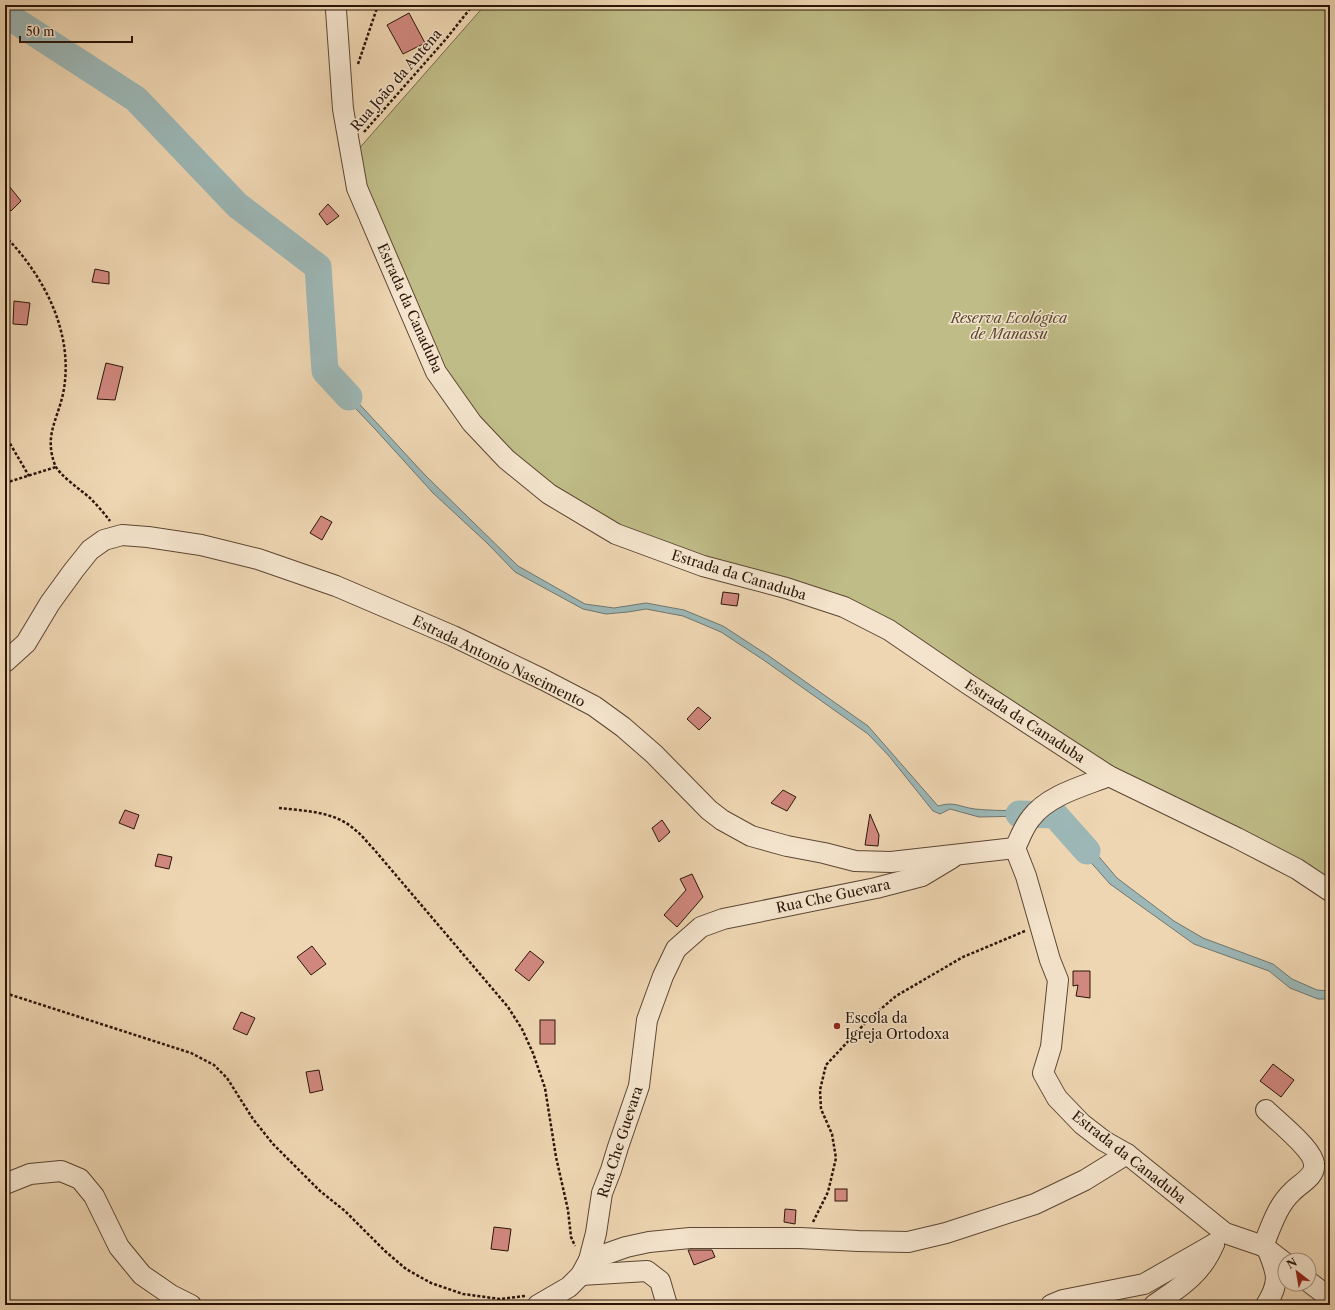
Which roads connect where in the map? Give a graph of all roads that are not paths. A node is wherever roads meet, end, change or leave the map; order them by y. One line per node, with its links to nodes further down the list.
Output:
1 (335, 5): 3 (street, Estrada da Canaduba)
2 (5, 662): 5 (street, Estrada Antonio Nascimento)
3 (1109, 776): 4 (street, Estrada da Canaduba); 6 (street, Estrada da Canaduba)
4 (1015, 848): 5 (street, Estrada Antonio Nascimento); 8 (street, Estrada da Canaduba)
5 (957, 855): 13 (street, Rua Che Guevara)
6 (1330, 891)
7 (1266, 1110): 11 (street)
8 (1127, 1154): 10 (street, Estrada da Canaduba); 13 (street)
9 (5, 1184): 17 (street)
10 (1220, 1239): 11 (street, Estrada da Canaduba); 19 (street); 20 (street)
11 (1265, 1247): 12 (street, Estrada da Canaduba); 21 (street)
12 (1277, 1257)
13 (585, 1267): 16 (street); 18 (street)
14 (1317, 1288): 15 (street)
15 (1330, 1298)
16 (534, 1300)
17 (191, 1305)
18 (667, 1305)
19 (1051, 1305)
20 (1154, 1305)
21 (1266, 1305)

